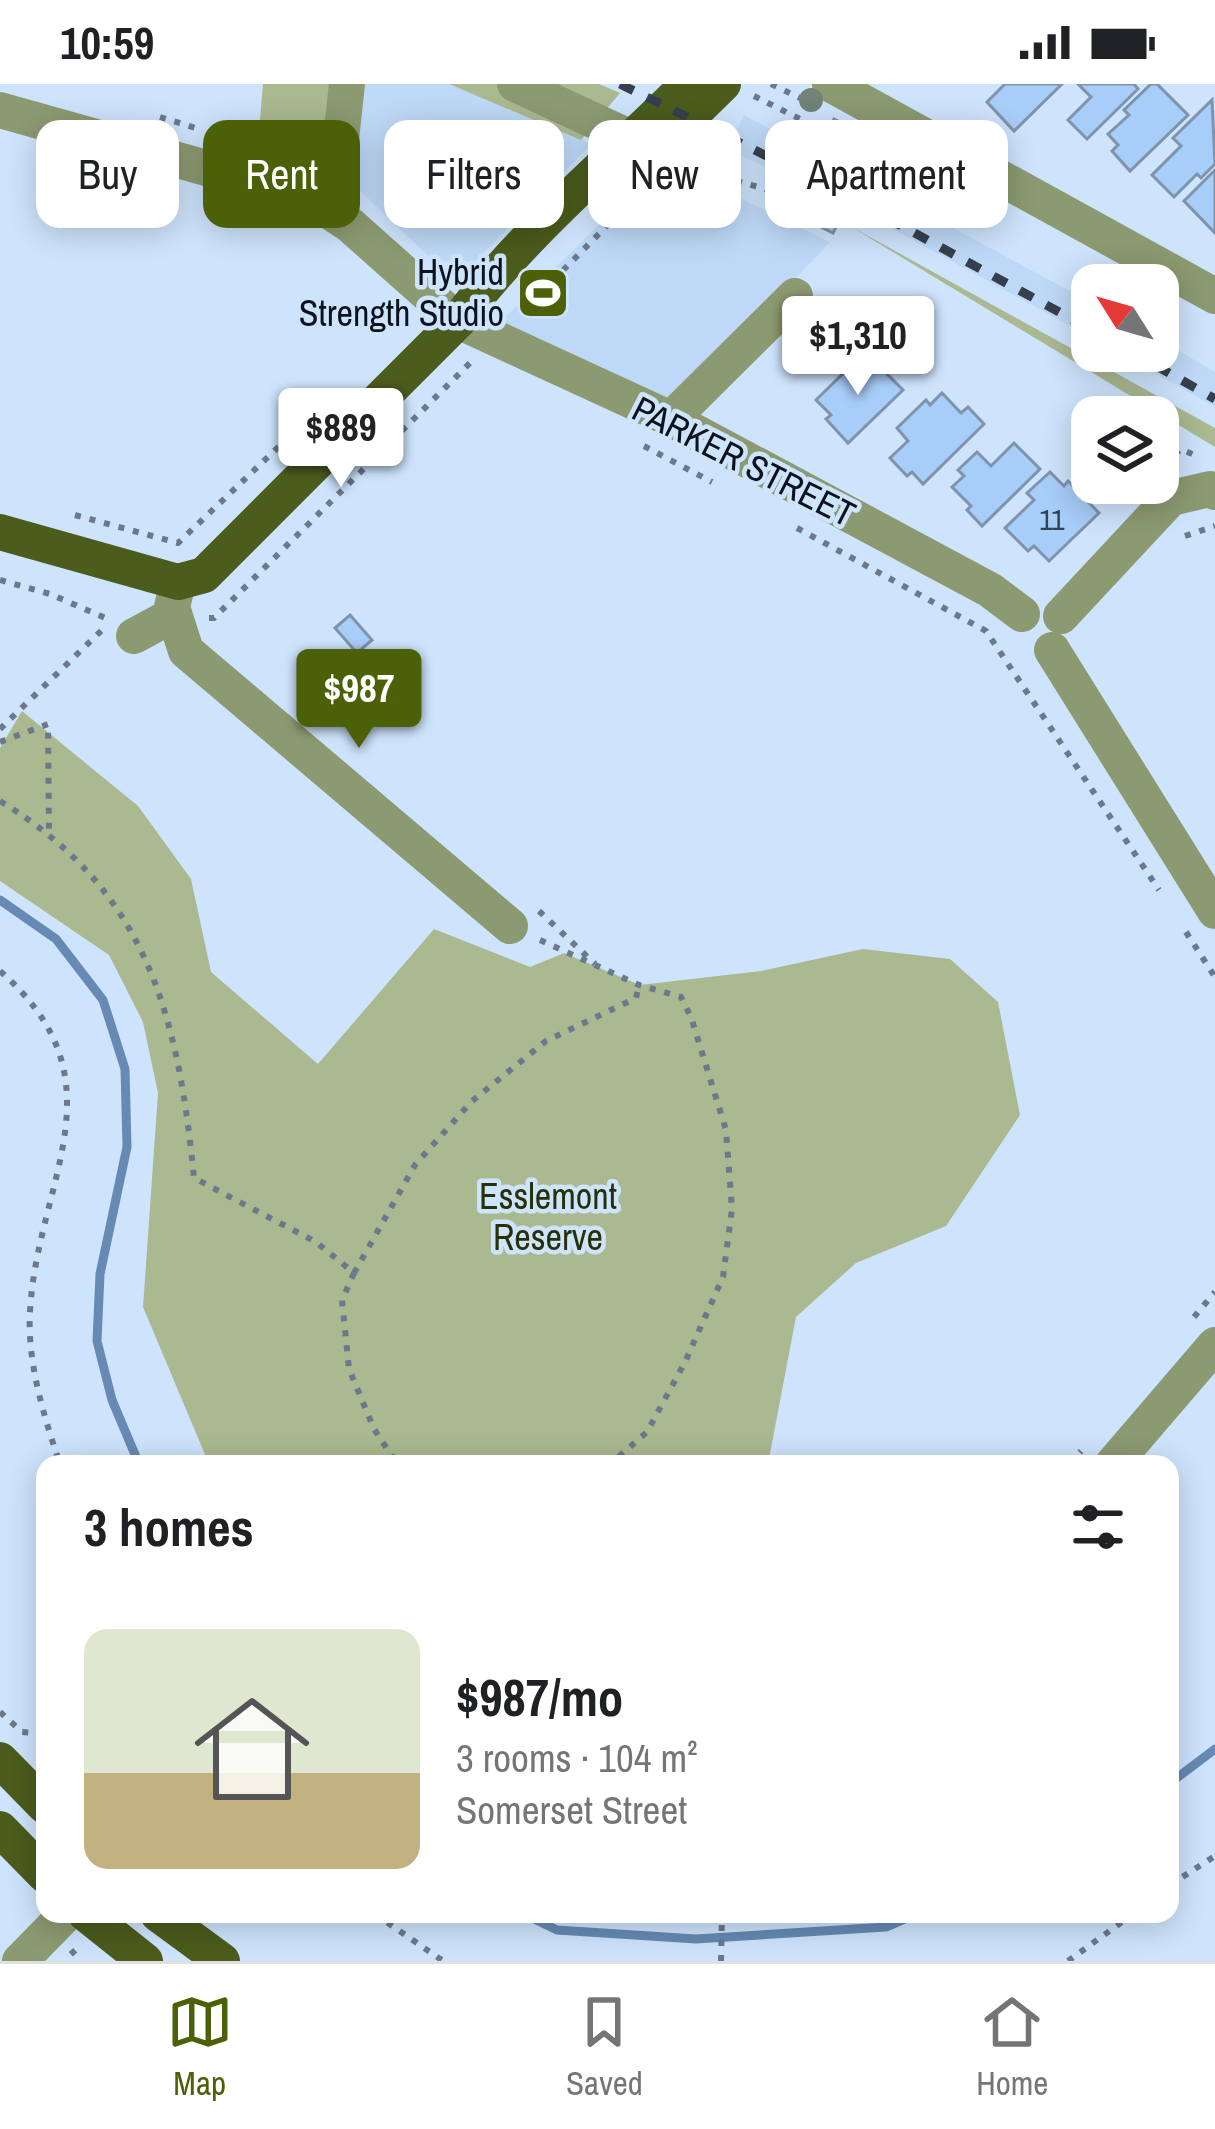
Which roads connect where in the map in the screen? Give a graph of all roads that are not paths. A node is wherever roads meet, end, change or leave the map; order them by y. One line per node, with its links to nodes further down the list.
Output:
1 (347, 84): 7 (street)
2 (515, 84): 8 (street)
3 (688, 84): 9 (main road)
4 (830, 84): 15 (street)
5 (737, 89): 10 (main road)
6 (0, 110): 11 (street, PARKER STREET)
7 (343, 120)
8 (593, 120)
9 (669, 120)
10 (693, 120)
11 (203, 167)
12 (588, 211): 16 (main road)
13 (351, 228): 16 (street, PARKER STREET)
14 (795, 296): 17 (street)
15 (1215, 296)
16 (458, 321): 17 (street, PARKER STREET); 20 (main road)
17 (670, 419): 22 (street, PARKER STREET)
18 (1215, 492): 22 (street)
19 (0, 532): 20 (main road)
20 (176, 599): 21 (street); 24 (street)
21 (123, 628)
22 (1056, 633): 23 (street)
23 (1215, 911)
24 (510, 926)
25 (1215, 1345): 26 (street)
26 (1121, 1455)
27 (0, 1760): 28 (main road)
28 (36, 1797)
29 (0, 1829): 30 (main road)
30 (36, 1866)
31 (57, 1923): 34 (street)
32 (97, 1923): 35 (main road)
33 (170, 1923): 36 (main road)
34 (20, 1961)
35 (145, 1961)
36 (222, 1961)

